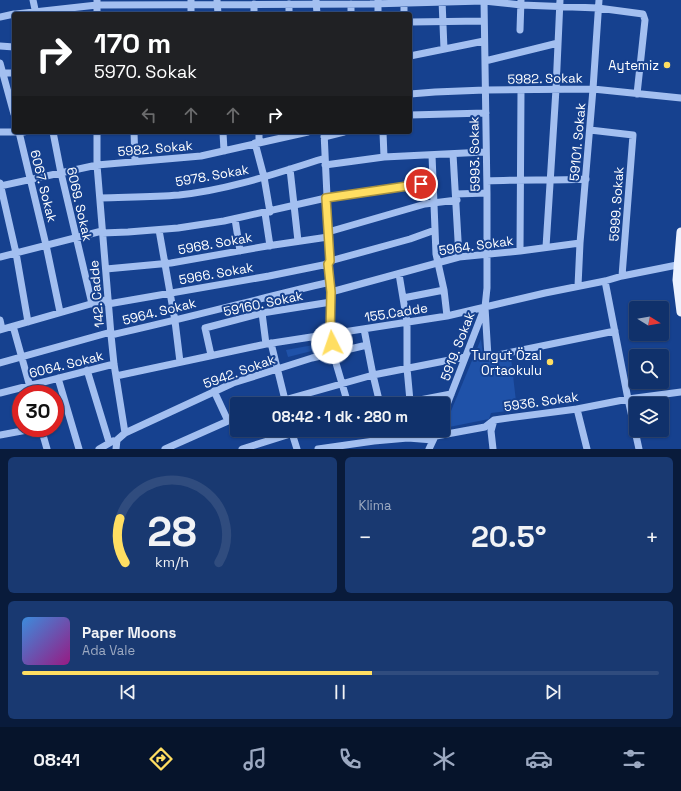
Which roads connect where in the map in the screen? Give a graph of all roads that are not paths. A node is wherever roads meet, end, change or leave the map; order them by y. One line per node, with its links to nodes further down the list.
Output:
1 (33, 0): 17 (street)
2 (599, 0): 16 (street, 59101. Sokak)
3 (442, 1): 4 (street); 11 (street); 27 (street)
4 (484, 1): 10 (street); 28 (street, 5993. Sokak)
5 (96, 2): 6 (street); 17 (street); 18 (street)
6 (191, 2): 7 (street)
7 (217, 2): 13 (street); 19 (street)
8 (316, 2): 14 (street); 15 (street); 22 (street)
9 (378, 2): 11 (street); 15 (street)
10 (521, 2): 12 (street); 30 (street)
11 (404, 3): 24 (street)
12 (559, 3): 16 (street); 32 (street)
13 (254, 4): 14 (street); 20 (street)
14 (289, 4): 21 (street)
15 (351, 4): 23 (street)
16 (598, 8): 42 (street, 59101. Sokak); 46 (street)
17 (35, 12)
18 (97, 12)
19 (218, 12)
20 (254, 12)
21 (289, 12)
22 (317, 12)
23 (351, 12)
24 (404, 12)
25 (12, 15): 26 (street)
26 (0, 17)
27 (443, 21): 28 (street); 29 (street); 35 (street)
28 (484, 21): 31 (street, 5993. Sokak)
29 (412, 22)
30 (520, 30)
31 (484, 41): 35 (street); 37 (street, 5993. Sokak)
32 (558, 43): 37 (street); 41 (street)
33 (0, 46): 34 (street)
34 (12, 47)
35 (444, 49): 36 (street)
36 (412, 56)
37 (485, 61): 43 (street, 5993. Sokak)
38 (0, 63): 39 (street)
39 (4, 73): 40 (street); 48 (street)
40 (12, 73)
41 (556, 89): 42 (street, 5982. Sokak); 44 (street, 5982. Sokak); 79 (street)
42 (593, 89): 46 (street, 5982. Sokak); 51 (street, 59101. Sokak)
43 (485, 90): 44 (street, 5982. Sokak); 45 (street, 5982. Sokak); 49 (street, 5993. Sokak)
44 (521, 91): 77 (street)
45 (412, 94)
46 (637, 94): 47 (street, 5982. Sokak)
47 (681, 98)
48 (12, 102)
49 (486, 113): 50 (street); 65 (street, 5993. Sokak)
50 (412, 115)
51 (590, 130): 75 (street, 59101. Sokak); 113 (street, 5999. Sokak)
52 (0, 132): 53 (street)
53 (12, 132)
54 (19, 134): 76 (street, 6067. Sokak)
55 (53, 134): 73 (street, 6069. Sokak)
56 (97, 134): 71 (street, 142. Cadde)
57 (134, 134): 69 (street)
58 (223, 134): 64 (street)
59 (259, 134): 63 (street)
60 (293, 134): 63 (street, 5982. Sokak)
61 (324, 134): 70 (street)
62 (383, 134): 68 (street)
63 (257, 143): 64 (street, 5982. Sokak); 74 (street)
64 (224, 151): 69 (street, 5982. Sokak)
65 (485, 152): 66 (street, 5978. Sokak); 78 (street, 5993. Sokak)
66 (453, 154): 67 (street, 5978. Sokak); 83 (street)
67 (432, 155): 68 (street, 5978. Sokak); 80 (street)
68 (384, 157): 70 (street, 5978. Sokak)
69 (135, 161): 71 (street, 5982. Sokak)
70 (324, 162): 72 (street, 5978. Sokak); 85 (street)
71 (97, 165): 73 (street, 5982. Sokak); 84 (street, 142. Cadde)
72 (290, 169): 74 (street, 5978. Sokak); 87 (street)
73 (61, 173): 76 (street, 5982. Sokak); 95 (street, 6069. Sokak)
74 (264, 177): 84 (street, 5978. Sokak); 88 (street)
75 (586, 179): 79 (street); 97 (street, 59101. Sokak)
76 (30, 180): 81 (street, 5982. Sokak); 98 (street, 6067. Sokak)
77 (520, 180): 78 (street); 79 (street); 102 (street)
78 (487, 181): 82 (street, 5993. Sokak)
79 (550, 181): 100 (street)
80 (433, 182): 85 (street); 86 (street)
81 (0, 185): 103 (street)
82 (487, 193): 83 (street, 5968. Sokak); 104 (street, 5993. Sokak)
83 (456, 197): 86 (street, 5968. Sokak); 106 (street)
84 (100, 198): 92 (street, 142. Cadde)
85 (326, 198): 87 (street); 94 (street)
86 (434, 202): 91 (street); 94 (street, 5968. Sokak)
87 (294, 206): 88 (street); 96 (street)
88 (267, 212): 89 (street); 99 (street)
89 (235, 219): 90 (street); 101 (street)
90 (159, 230): 92 (street); 109 (street)
91 (435, 230): 107 (street); 108 (street, 5966. Sokak)
92 (102, 232): 95 (street); 111 (street, 142. Cadde)
93 (681, 232): 110 (main road)
94 (328, 234): 96 (street, 5968. Sokak); 108 (street)
95 (76, 238): 98 (street); 123 (street, 6069. Sokak)
96 (298, 241): 99 (street, 5968. Sokak)
97 (580, 243): 100 (street, 5964. Sokak); 116 (street, 59101. Sokak)
98 (46, 245): 103 (street); 125 (street, 6067. Sokak)
99 (270, 246): 101 (street, 5968. Sokak)
100 (546, 247): 102 (street, 5964. Sokak)
101 (240, 251): 109 (street, 5968. Sokak)
102 (520, 251): 104 (street, 5964. Sokak)
103 (16, 253): 105 (street); 131 (street)
104 (487, 255): 106 (street, 5964. Sokak); 124 (street, 5993. Sokak)
105 (0, 257)
106 (459, 258): 107 (street, 5964. Sokak)
107 (439, 262): 112 (street, 5964. Sokak); 117 (street)
108 (329, 263): 115 (street); 119 (street, 5966. Sokak)
109 (164, 264): 111 (street, 5968. Sokak); 119 (street)
110 (678, 265): 113 (street, 155.Cadde); 126 (main road)
111 (106, 269): 121 (street, 142. Cadde)
112 (399, 274): 118 (street, 5964. Sokak); 120 (street)
113 (622, 276): 114 (street, 155.Cadde)
114 (605, 281): 116 (street, 155.Cadde); 136 (street)
115 (330, 282): 118 (street); 130 (street, 5964. Sokak)
116 (578, 286): 124 (street, 155.Cadde)
117 (444, 290): 120 (street); 128 (street)
118 (331, 292): 122 (street)
119 (169, 294): 121 (street, 5966. Sokak); 130 (street)
120 (403, 298): 132 (street)
121 (108, 302): 123 (street, 5966. Sokak); 137 (street, 142. Cadde)
122 (331, 302): 127 (street, 59160. Sokak); 138 (street)
123 (92, 304): 125 (street, 5966. Sokak)
124 (485, 307): 128 (street, 155.Cadde); 136 (street); 143 (street, 5919. Sokak)
125 (60, 312): 131 (street, 5966. Sokak)
126 (681, 312)
127 (262, 313): 139 (street); 142 (street, 59160. Sokak)
128 (446, 316): 132 (street, 155.Cadde)
129 (0, 320): 134 (street)
130 (175, 321): 137 (street, 5964. Sokak); 145 (street)
131 (28, 322): 133 (street, 5966. Sokak)
132 (407, 322): 135 (street, 155.Cadde); 148 (street)
133 (13, 326): 134 (street, 5966. Sokak); 144 (street)
134 (1, 329)
135 (364, 330): 138 (street, 155.Cadde); 140 (street)
136 (615, 331): 169 (street)
137 (111, 334): 144 (street, 5964. Sokak); 147 (street, 142. Cadde)
138 (330, 334): 139 (street, 155.Cadde); 141 (street)
139 (269, 343): 142 (street, 155.Cadde); 149 (street)
140 (367, 345): 141 (street, 5942. Sokak); 152 (street)
141 (333, 353): 149 (street, 5942. Sokak); 154 (street)
142 (211, 355): 145 (street, 155.Cadde)
143 (465, 357): 148 (street); 161 (street, 5919. Sokak)
144 (22, 358): 146 (street, 5964. Sokak); 155 (street)
145 (180, 362): 151 (street, 155.Cadde)
146 (0, 363)
147 (114, 364): 150 (street, 6064. Sokak); 151 (street, 142. Cadde)
148 (407, 368): 152 (street); 166 (street)
149 (277, 369): 158 (street, 5942. Sokak); 162 (street)
150 (87, 370): 153 (street, 6064. Sokak); 183 (street)
151 (116, 376): 174 (street, 142. Cadde)
152 (373, 376): 154 (street); 165 (street)
153 (58, 378): 156 (street, 6064. Sokak); 185 (street)
154 (342, 384): 163 (street); 164 (street)
155 (30, 385)
156 (34, 385)
157 (12, 391): 160 (street, 6064. Sokak)
158 (214, 391): 172 (street); 174 (street, 5942. Sokak)
159 (681, 392): 169 (street, 5936. Sokak)
160 (0, 394)
161 (451, 394): 167 (street); 168 (street, 5919. Sokak)
162 (284, 397)
163 (301, 397)
164 (346, 397)
165 (378, 397)
166 (410, 397)
167 (433, 397)
168 (450, 397)
169 (628, 399): 170 (street, 5936. Sokak); 195 (street)
170 (577, 409): 171 (street, 5936. Sokak); 194 (street)
171 (494, 420): 175 (street, 5936. Sokak); 193 (street)
172 (228, 421): 188 (street)
173 (12, 433): 176 (street)
174 (125, 433): 182 (street)
175 (450, 433)
176 (0, 435)
177 (44, 437): 184 (street)
178 (277, 437): 189 (street)
179 (293, 437): 190 (street)
180 (417, 437): 191 (street, 5936. Sokak)
181 (434, 437): 192 (street)
182 (116, 440): 183 (street); 187 (street)
183 (108, 442): 186 (street)
184 (47, 449)
185 (79, 449)
186 (99, 449)
187 (116, 449)
188 (165, 449)
189 (244, 449)
190 (297, 449)
191 (318, 449)
192 (430, 449)
193 (493, 449)
194 (587, 449)
195 (639, 449)

